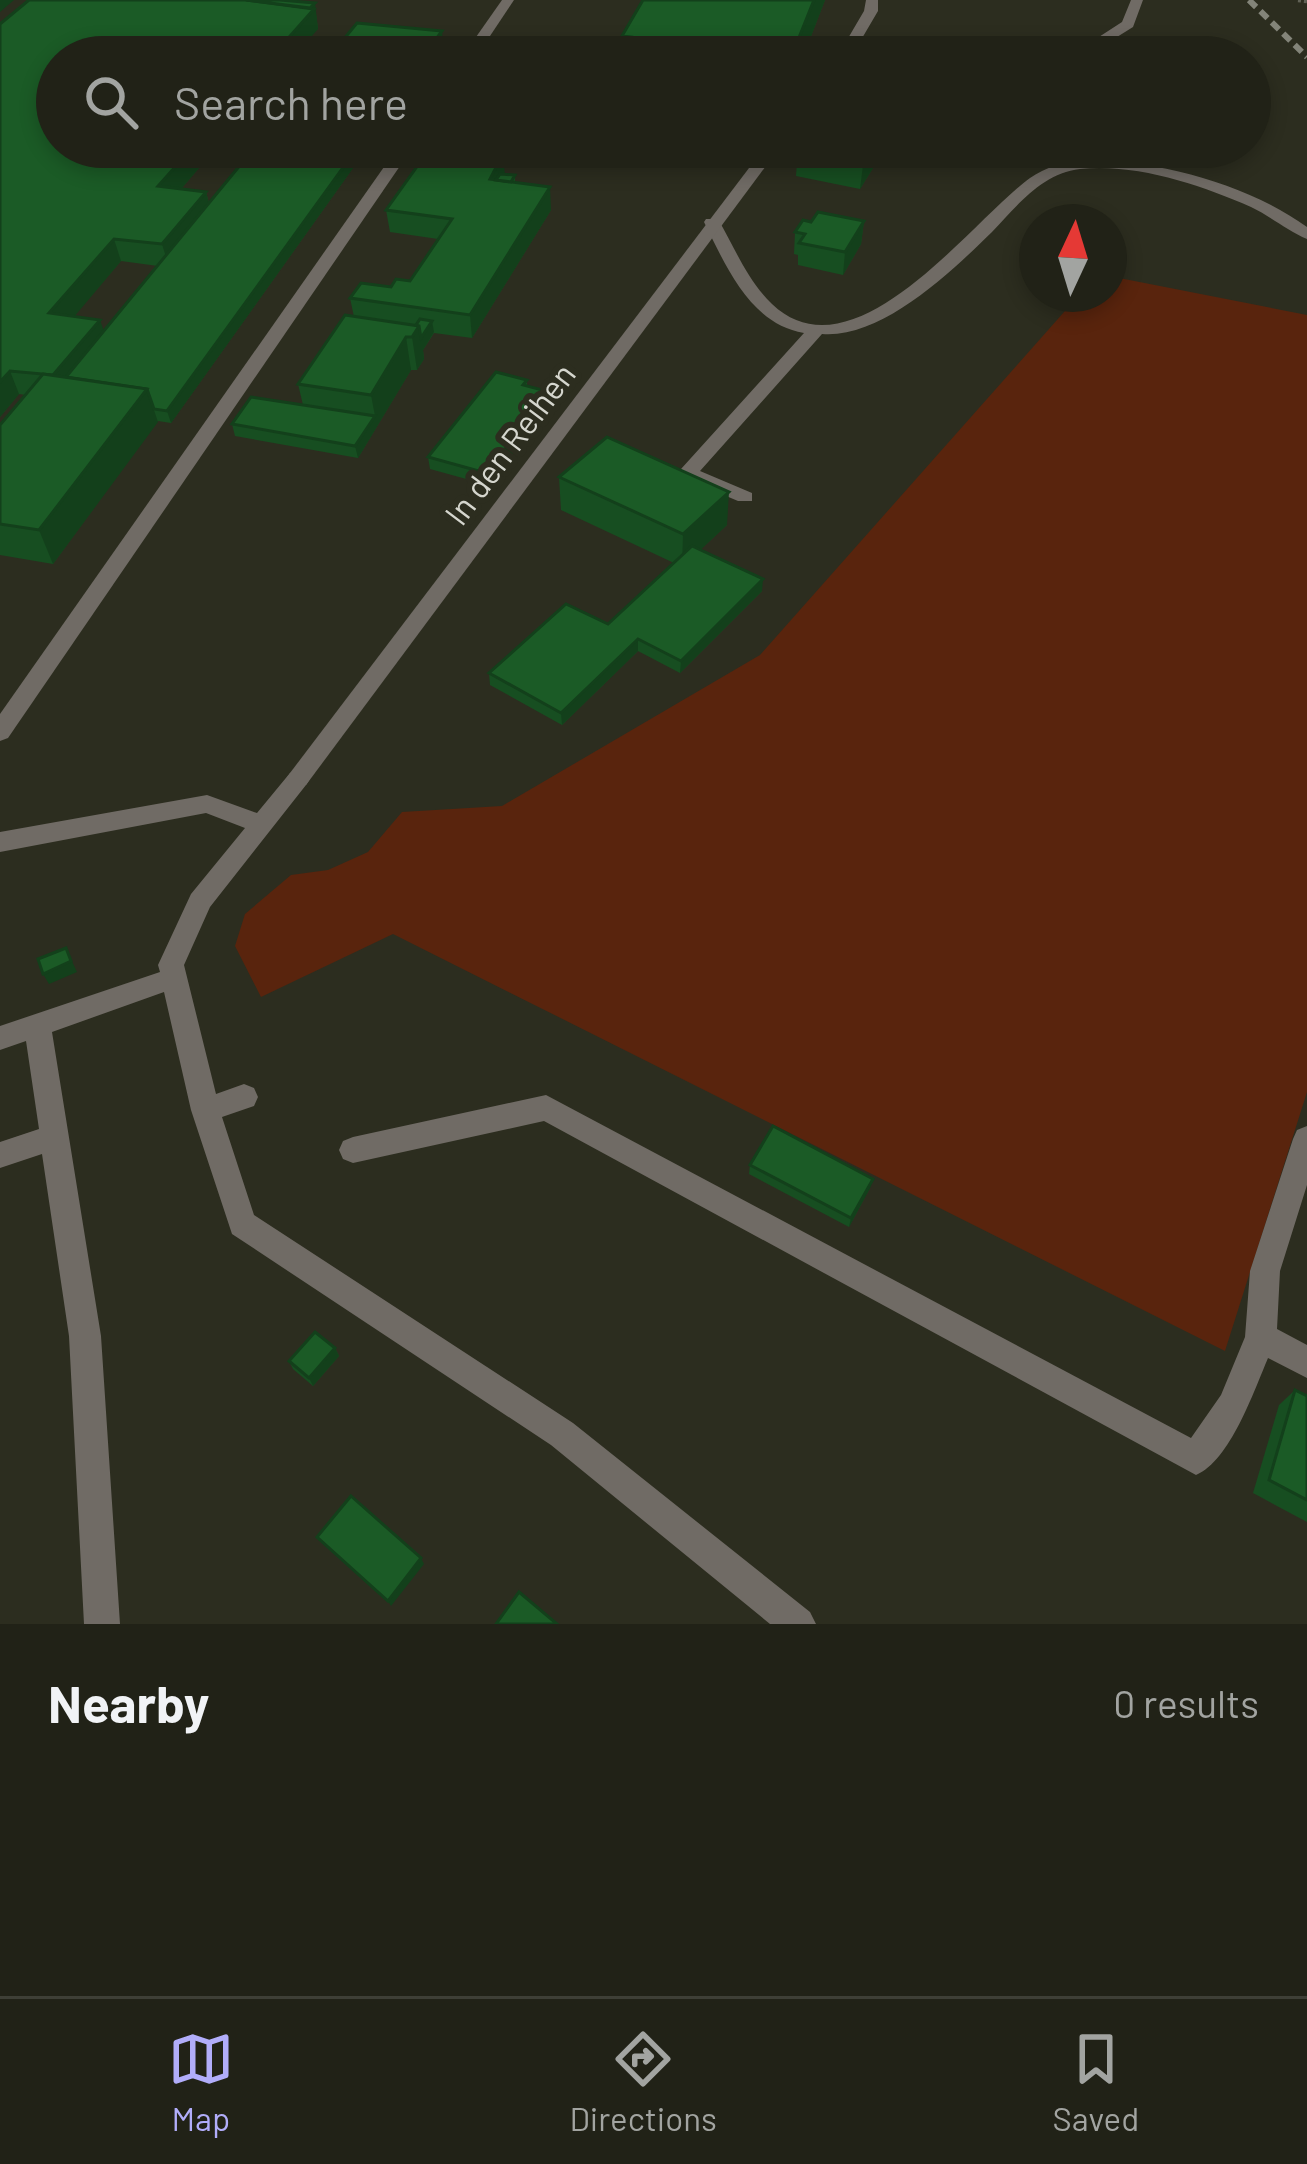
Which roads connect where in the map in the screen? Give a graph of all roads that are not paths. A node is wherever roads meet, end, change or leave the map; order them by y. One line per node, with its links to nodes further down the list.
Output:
1 (508, 0): 4 (street)
2 (872, 0): 5 (street)
3 (1137, 0): 6 (street)
4 (483, 36)
5 (854, 36)
6 (1109, 36)
7 (391, 168): 15 (street)
8 (755, 168): 11 (street, In den Reihen)
9 (1062, 168): 13 (street)
10 (1126, 168): 12 (street)
11 (712, 222): 13 (street); 16 (street, In den Reihen)
12 (1307, 234)
13 (814, 334): 14 (street)
14 (745, 497)
15 (0, 732)
16 (260, 824): 17 (street); 18 (street, In den Reihen)
17 (0, 842)
18 (174, 978): 19 (street); 22 (street)
19 (37, 1025): 20 (street); 23 (street)
20 (0, 1037)
21 (244, 1097): 22 (street)
22 (206, 1109): 30 (street)
23 (54, 1137): 26 (street); 29 (street)
24 (1307, 1139): 27 (street)
25 (352, 1150): 27 (street)
26 (0, 1155)
27 (1261, 1337): 28 (street)
28 (1307, 1362)
29 (102, 1624)
30 (799, 1624)

